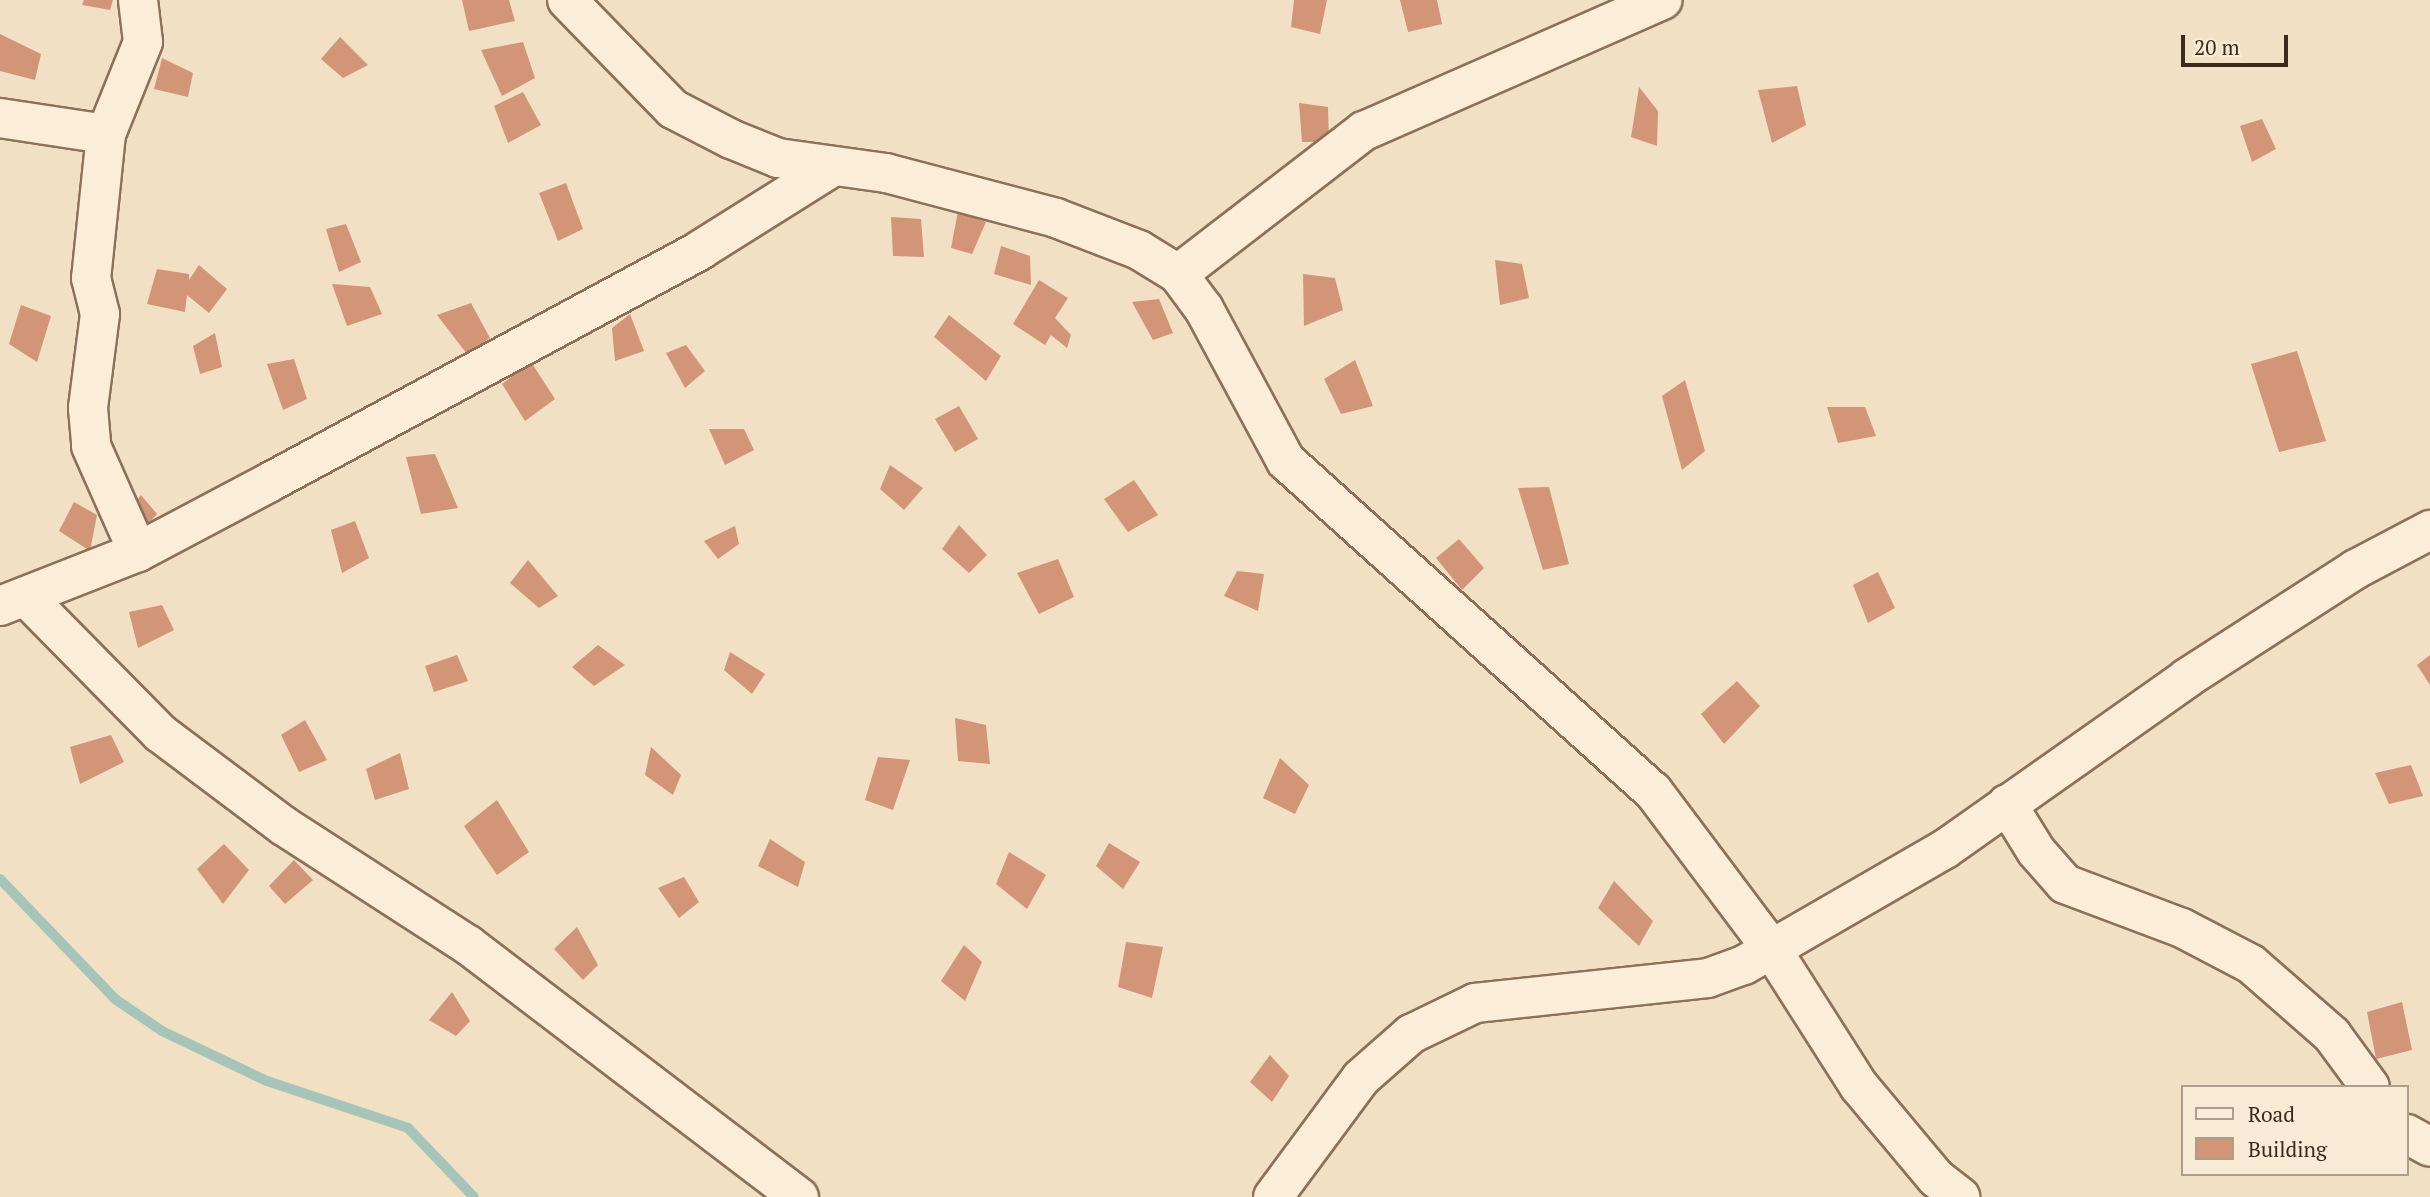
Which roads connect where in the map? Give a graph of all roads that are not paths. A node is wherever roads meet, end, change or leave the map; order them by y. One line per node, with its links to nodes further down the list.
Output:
1 (138, 0): 5 (street)
2 (567, 0): 6 (street)
3 (1647, 4): 7 (street)
4 (0, 118): 5 (street)
5 (106, 134): 9 (street)
6 (829, 169): 7 (street); 9 (street)
7 (1178, 274): 12 (street)
8 (2430, 530): 11 (street)
9 (138, 552): 10 (street)
10 (13, 602): 16 (street)
11 (2007, 804): 12 (street); 13 (street)
12 (1771, 948): 17 (street); 18 (street)
13 (2369, 1085)
14 (2409, 1135): 15 (street)
15 (2430, 1147)
16 (799, 1197)
17 (1273, 1197)
18 (1960, 1197)

